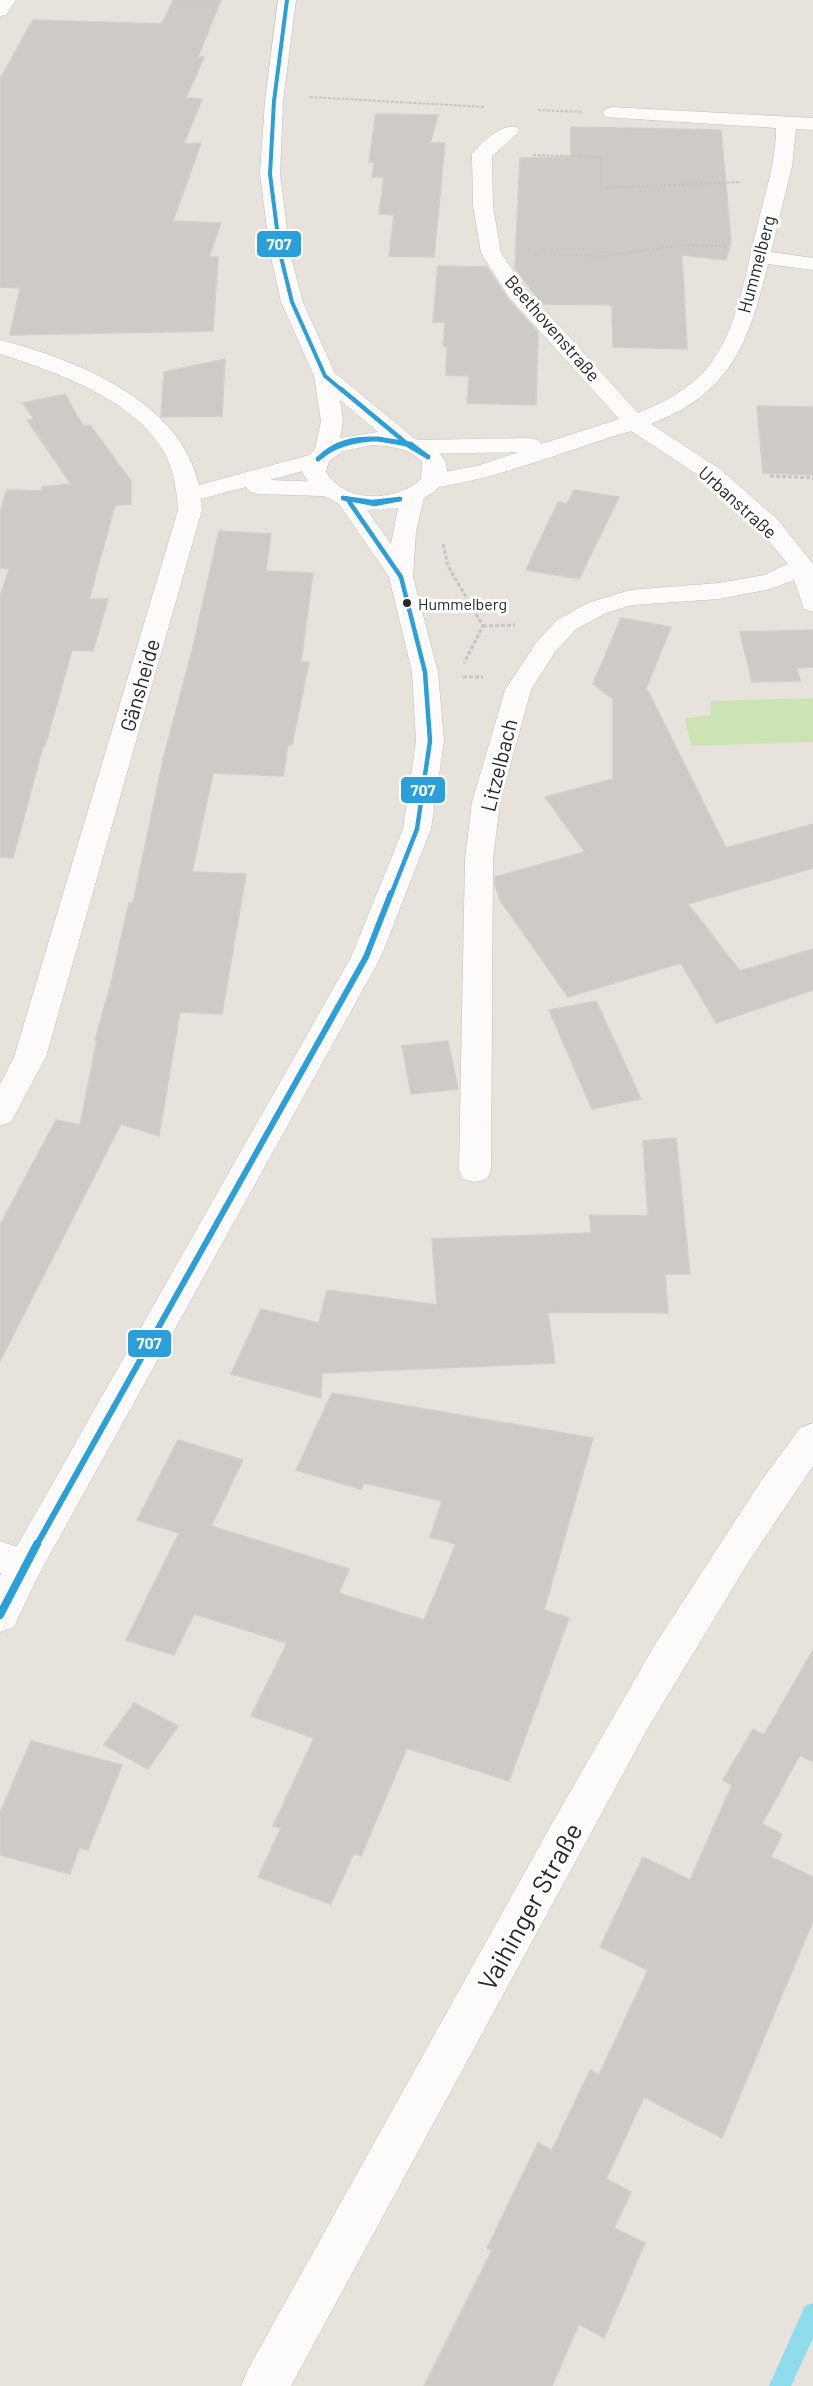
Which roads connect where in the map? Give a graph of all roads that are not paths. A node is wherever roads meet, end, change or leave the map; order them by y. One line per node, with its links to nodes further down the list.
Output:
1 (7, 0): 3 (street)
2 (287, 0): 11 (street)
3 (0, 11)
4 (612, 113): 5 (street)
5 (786, 123): 6 (street); 8 (street, Hummelberg)
6 (813, 124)
7 (510, 131): 12 (street, Beethovenstraße)
8 (759, 256): 9 (street); 12 (street, Hummelberg)
9 (813, 264)
10 (0, 347): 19 (street, Gänsheide)
11 (325, 376): 14 (street); 15 (street)
12 (635, 423): 13 (street, Hummelberg); 21 (street, Urbanstraße)
13 (562, 444): 14 (street, Hummelberg); 17 (street, Hummelberg)
14 (412, 445): 15 (street, Hummelberg); 17 (street)
15 (321, 455): 16 (street, Hummelberg); 18 (street)
16 (226, 486): 18 (street); 19 (street)
17 (422, 488): 20 (street, Hummelberg); 22 (street)
18 (323, 489): 20 (street)
19 (189, 495): 24 (street, Gänsheide)
20 (348, 500): 22 (street)
21 (803, 567): 23 (street, Urbanstraße); 25 (street, Litzelbach)
22 (401, 577): 27 (street)
23 (813, 604)
24 (4, 1100)
25 (475, 1170)
26 (813, 1438): 29 (street, Vaihinger Straße)
27 (13, 1561): 28 (street)
28 (0, 1615)
29 (265, 2386)

